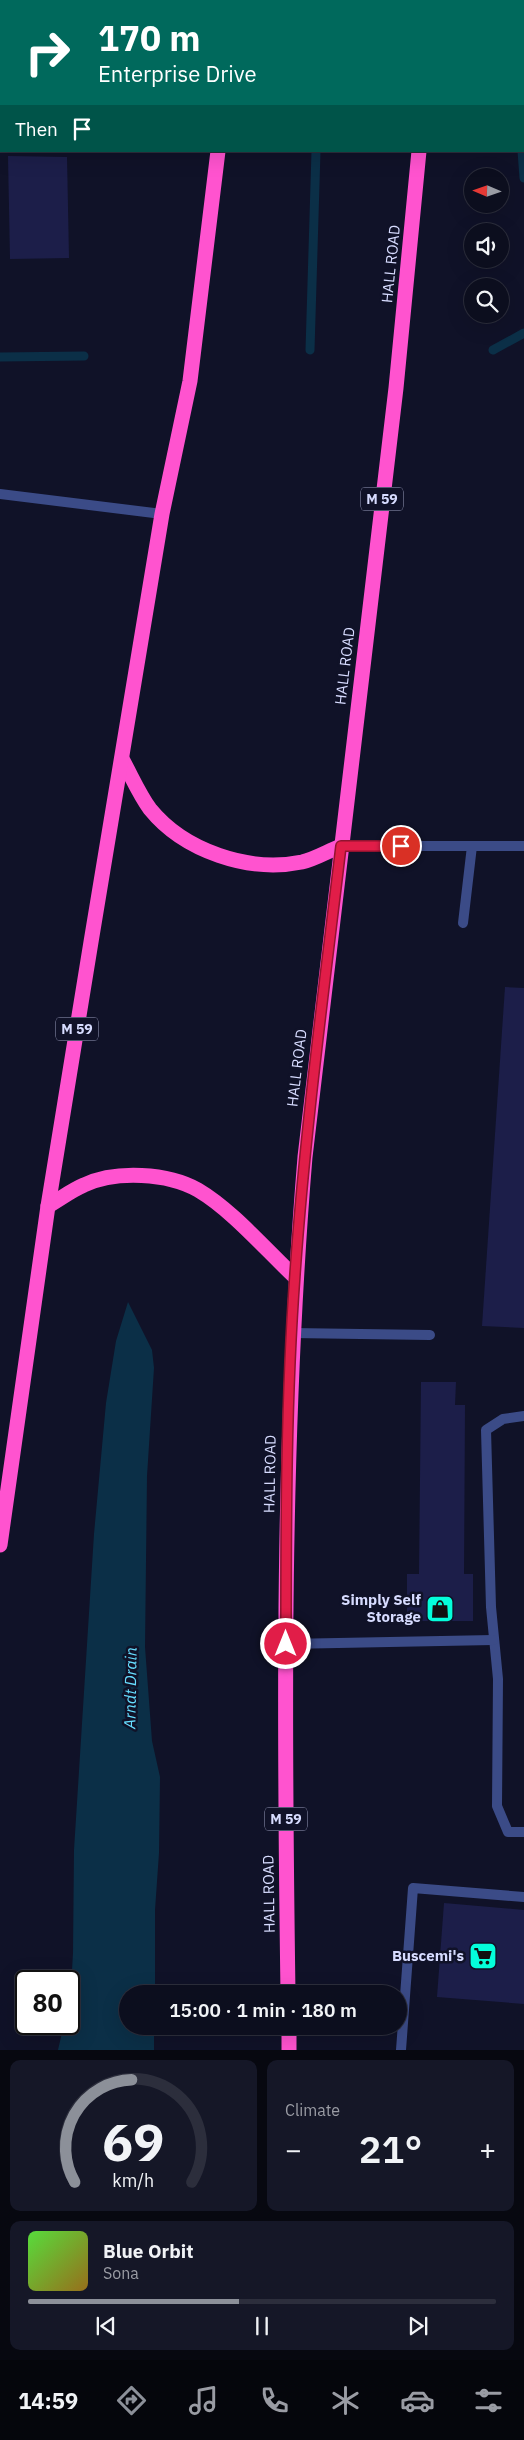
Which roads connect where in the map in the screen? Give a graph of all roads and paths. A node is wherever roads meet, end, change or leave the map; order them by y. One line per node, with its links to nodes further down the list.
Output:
1 (218, 152): 4 (highway, M 59)
2 (420, 152): 6 (highway, HALL ROAD / M 59)
3 (0, 494): 4 (street)
4 (162, 514): 5 (highway, M 59)
5 (122, 759): 6 (highway); 10 (highway, M 59)
6 (341, 846): 7 (street); 11 (highway, HALL ROAD / M 59)
7 (472, 846): 8 (street); 9 (street)
8 (524, 846)
9 (463, 923)
10 (48, 1206): 11 (highway); 15 (highway, M 59)
11 (295, 1276): 12 (highway, HALL ROAD / M 59)
12 (292, 1333): 13 (street); 17 (highway, HALL ROAD / M 59)
13 (430, 1335)
14 (524, 1416): 16 (street)
15 (0, 1545)
16 (494, 1640): 17 (street); 18 (street)
17 (286, 1644): 20 (highway, HALL ROAD / M 59)
18 (524, 1832)
19 (524, 1897): 23 (street)
20 (288, 1985)
21 (289, 2035): 22 (highway)
22 (289, 2050)
23 (401, 2050)

